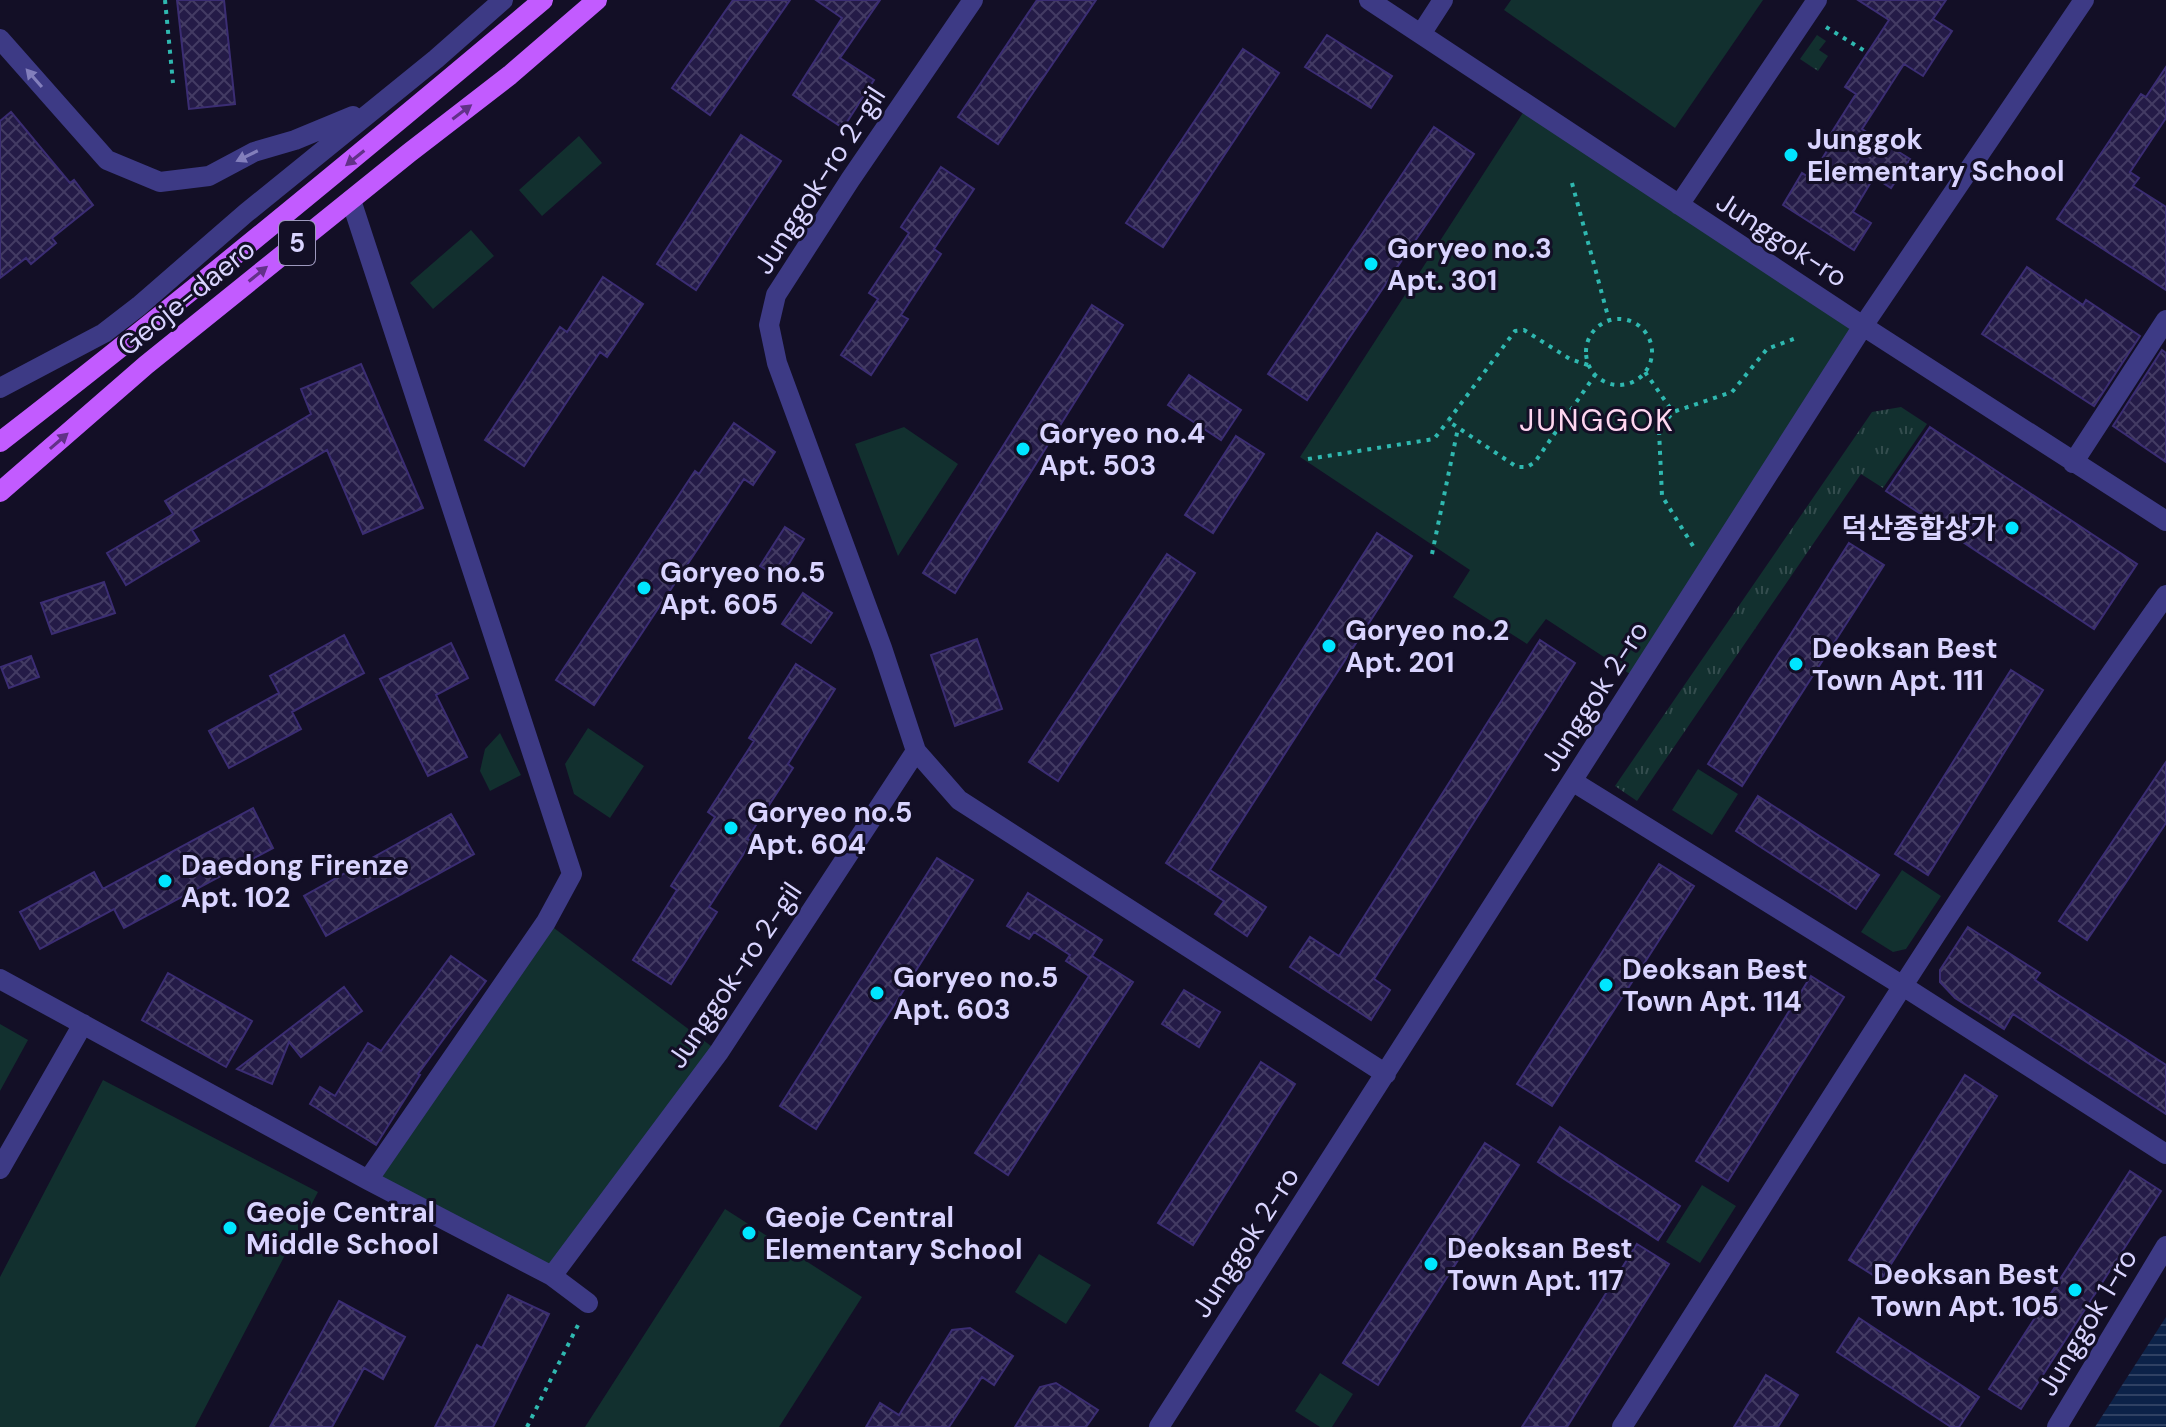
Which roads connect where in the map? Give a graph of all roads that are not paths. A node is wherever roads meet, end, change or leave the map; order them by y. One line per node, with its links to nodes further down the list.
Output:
1 (503, 0): 11 (street)
2 (543, 0): 17 (main road, Geoje-daero / 5, one-way to 17)
3 (597, 0): 12 (main road, Geoje-daero / 5, one-way to 3)
4 (973, 0): 24 (street, Junggok-ro 2-gil)
5 (1369, 0): 9 (street, Junggok-ro)
6 (1443, 0): 9 (street)
7 (2084, 0): 15 (street, Junggok 2-ro)
8 (1812, 8): 13 (street)
9 (1421, 34): 13 (street, Junggok-ro)
10 (0, 39): 11 (street, one-way to 10)
11 (372, 109): 16 (street)
12 (351, 200): 21 (main road, Geoje-daero / 5, one-way to 12); 32 (street)
13 (1679, 205): 15 (street, Junggok-ro)
14 (2166, 320): 20 (street)
15 (1863, 326): 20 (street, Junggok-ro); 25 (street, Junggok 2-ro)
16 (104, 333): 17 (street); 18 (street)
17 (117, 352): 19 (main road, Geoje-daero / 5)
18 (0, 388)
19 (0, 442)
20 (2073, 463): 22 (street, Junggok-ro)
21 (0, 492)
22 (2166, 521)
23 (2166, 595): 27 (street)
24 (916, 751): 29 (street); 34 (street, Junggok-ro 2-gil)
25 (1572, 781): 27 (street); 29 (street, Junggok 2-ro)
26 (0, 979): 28 (street)
27 (1903, 986): 30 (street); 37 (street)
28 (83, 1024): 31 (street); 32 (street)
29 (1386, 1074): 36 (street, Junggok 2-ro)
30 (2166, 1154)
31 (0, 1169)
32 (368, 1180): 34 (street)
33 (2166, 1246): 38 (street, Junggok 1-ro)
34 (552, 1276): 35 (street)
35 (588, 1303)
36 (1159, 1427)
37 (1622, 1427)
38 (2057, 1427)

